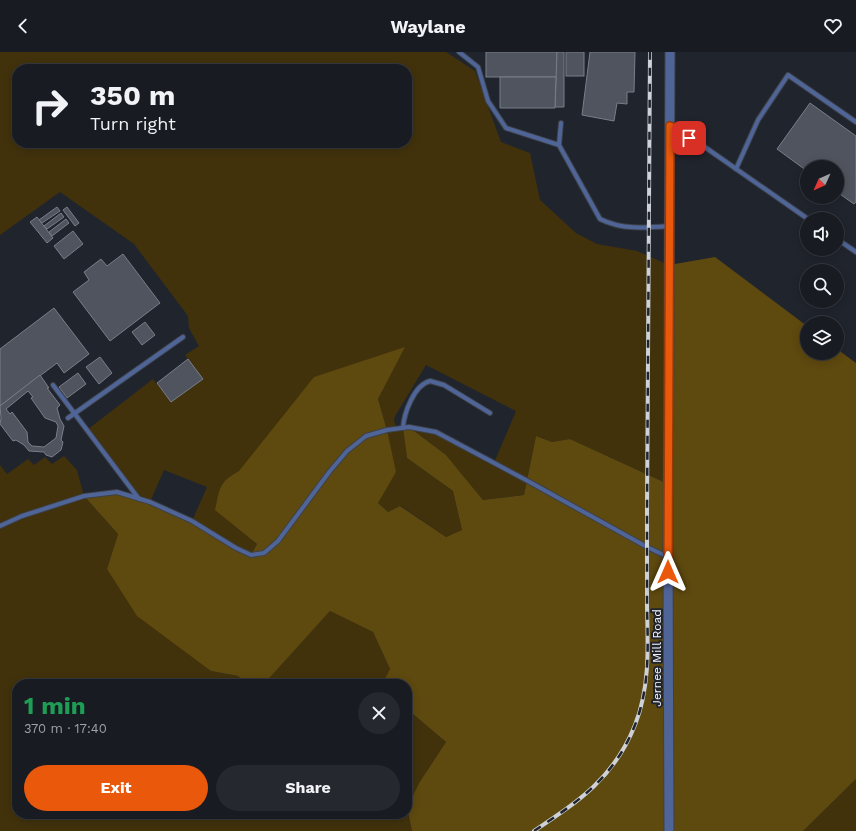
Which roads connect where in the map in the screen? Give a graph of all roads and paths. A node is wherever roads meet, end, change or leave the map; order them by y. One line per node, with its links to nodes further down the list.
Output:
1 (459, 52): 6 (lane)
2 (670, 52): 5 (street, Jernee Mill Road)
3 (856, 122): 7 (lane)
4 (561, 123): 6 (lane)
5 (670, 126): 7 (lane); 9 (street, Jernee Mill Road)
6 (559, 145): 9 (lane)
7 (736, 169): 8 (lane)
8 (800, 213)
9 (669, 226): 20 (street, Jernee Mill Road)
10 (844, 244): 11 (lane)
11 (856, 252)
12 (183, 337): 15 (lane)
13 (53, 385): 15 (lane)
14 (490, 413): 17 (lane)
15 (74, 414): 16 (lane); 18 (lane)
16 (68, 418)
17 (403, 428): 18 (lane); 20 (lane)
18 (139, 499): 19 (lane)
19 (0, 526)
20 (668, 557): 21 (street, Jernee Mill Road)
21 (669, 831)

